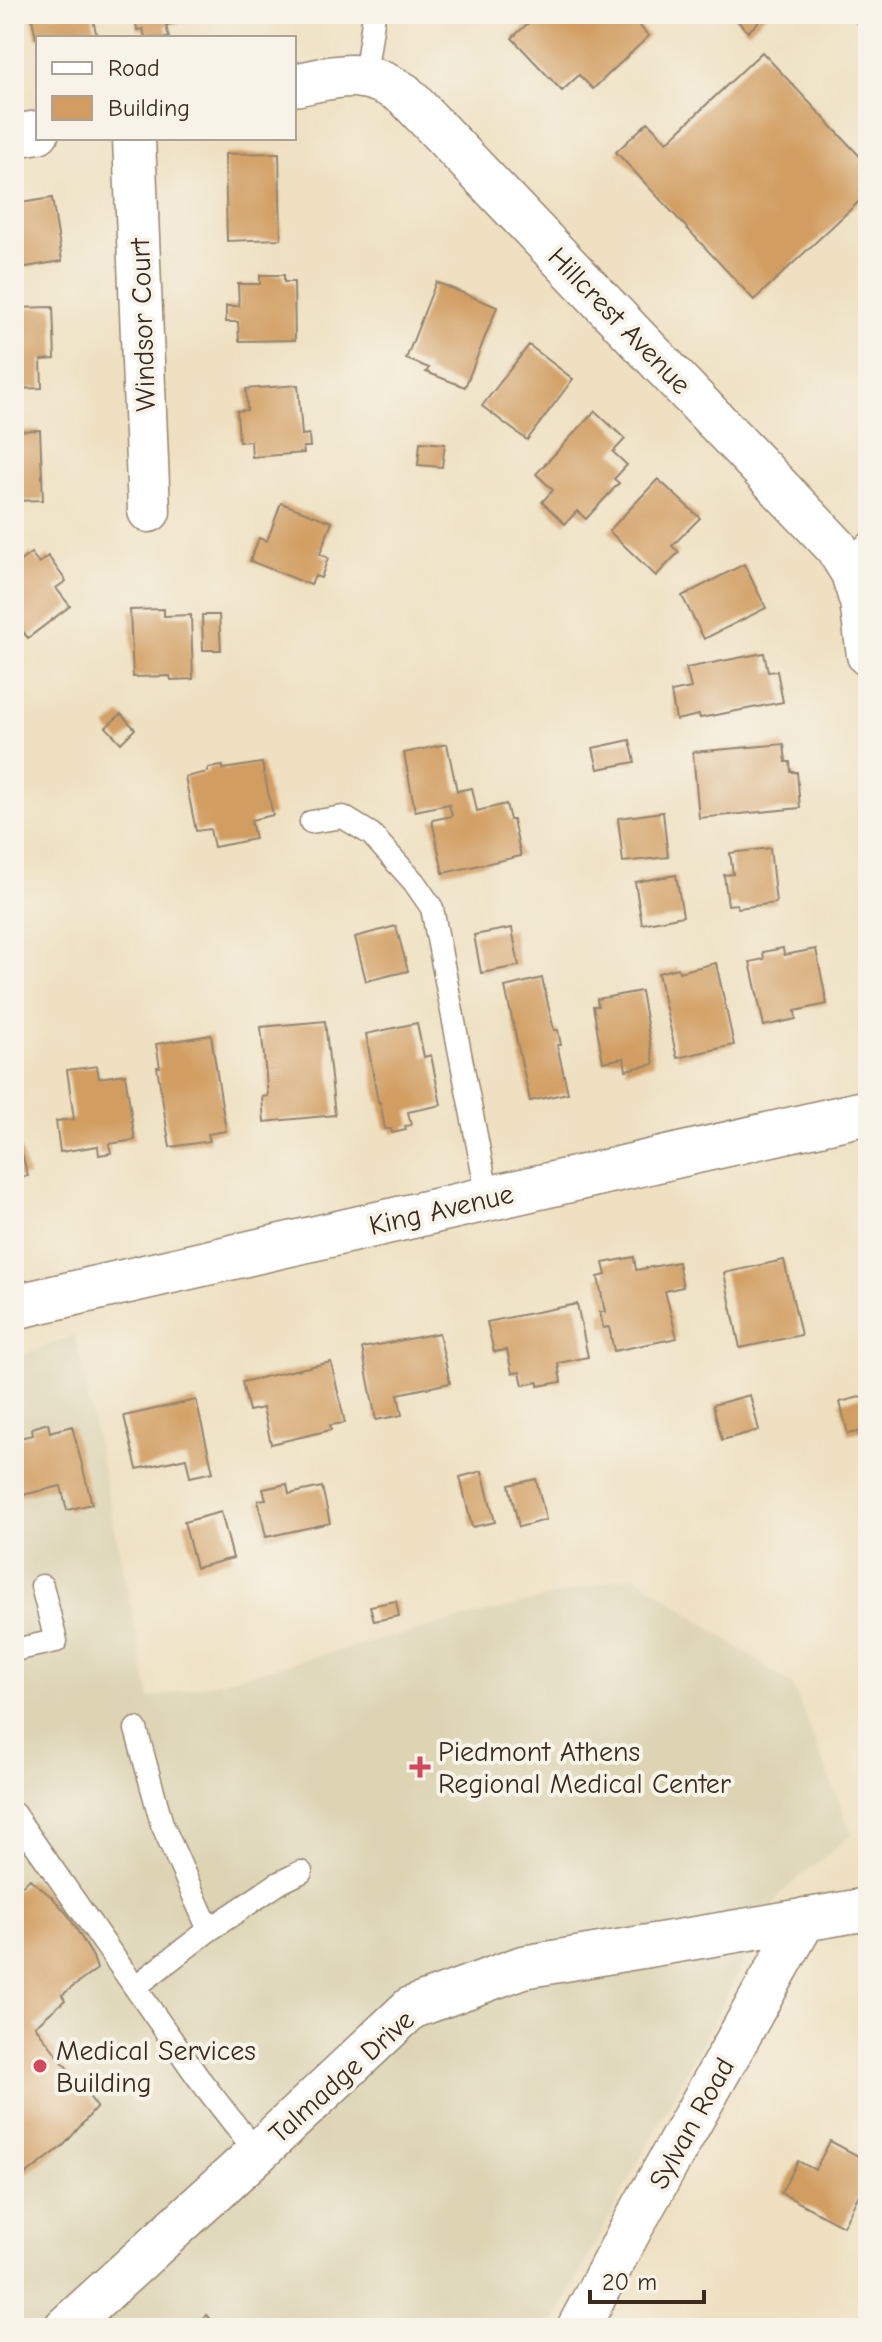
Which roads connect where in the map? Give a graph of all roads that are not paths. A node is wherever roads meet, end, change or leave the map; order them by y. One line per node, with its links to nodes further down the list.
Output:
1 (374, 14): 2 (lane)
2 (365, 76): 3 (street, Hillcrest Avenue); 8 (street, Hillcrest Avenue)
3 (296, 85)
4 (36, 132): 5 (street)
5 (14, 136)
6 (134, 140): 7 (street, Windsor Court)
7 (149, 511)
8 (856, 553): 9 (street, Hillcrest Avenue)
9 (868, 655)
10 (311, 822): 12 (lane)
11 (868, 1112): 12 (street, King Avenue)
12 (488, 1198): 13 (street, King Avenue)
13 (14, 1307)
14 (42, 1586): 15 (lane)
15 (14, 1650)
16 (136, 1729): 21 (lane)
17 (14, 1814): 22 (lane)
18 (301, 1872): 21 (lane)
19 (868, 1909): 20 (street, Talmadge Drive)
20 (805, 1919): 23 (street, Talmadge Drive); 25 (street, Sylvan Road)
21 (209, 1930): 22 (lane)
22 (135, 1987): 23 (lane)
23 (257, 2153): 24 (street, Talmadge Drive)
24 (65, 2328)
25 (578, 2328)

